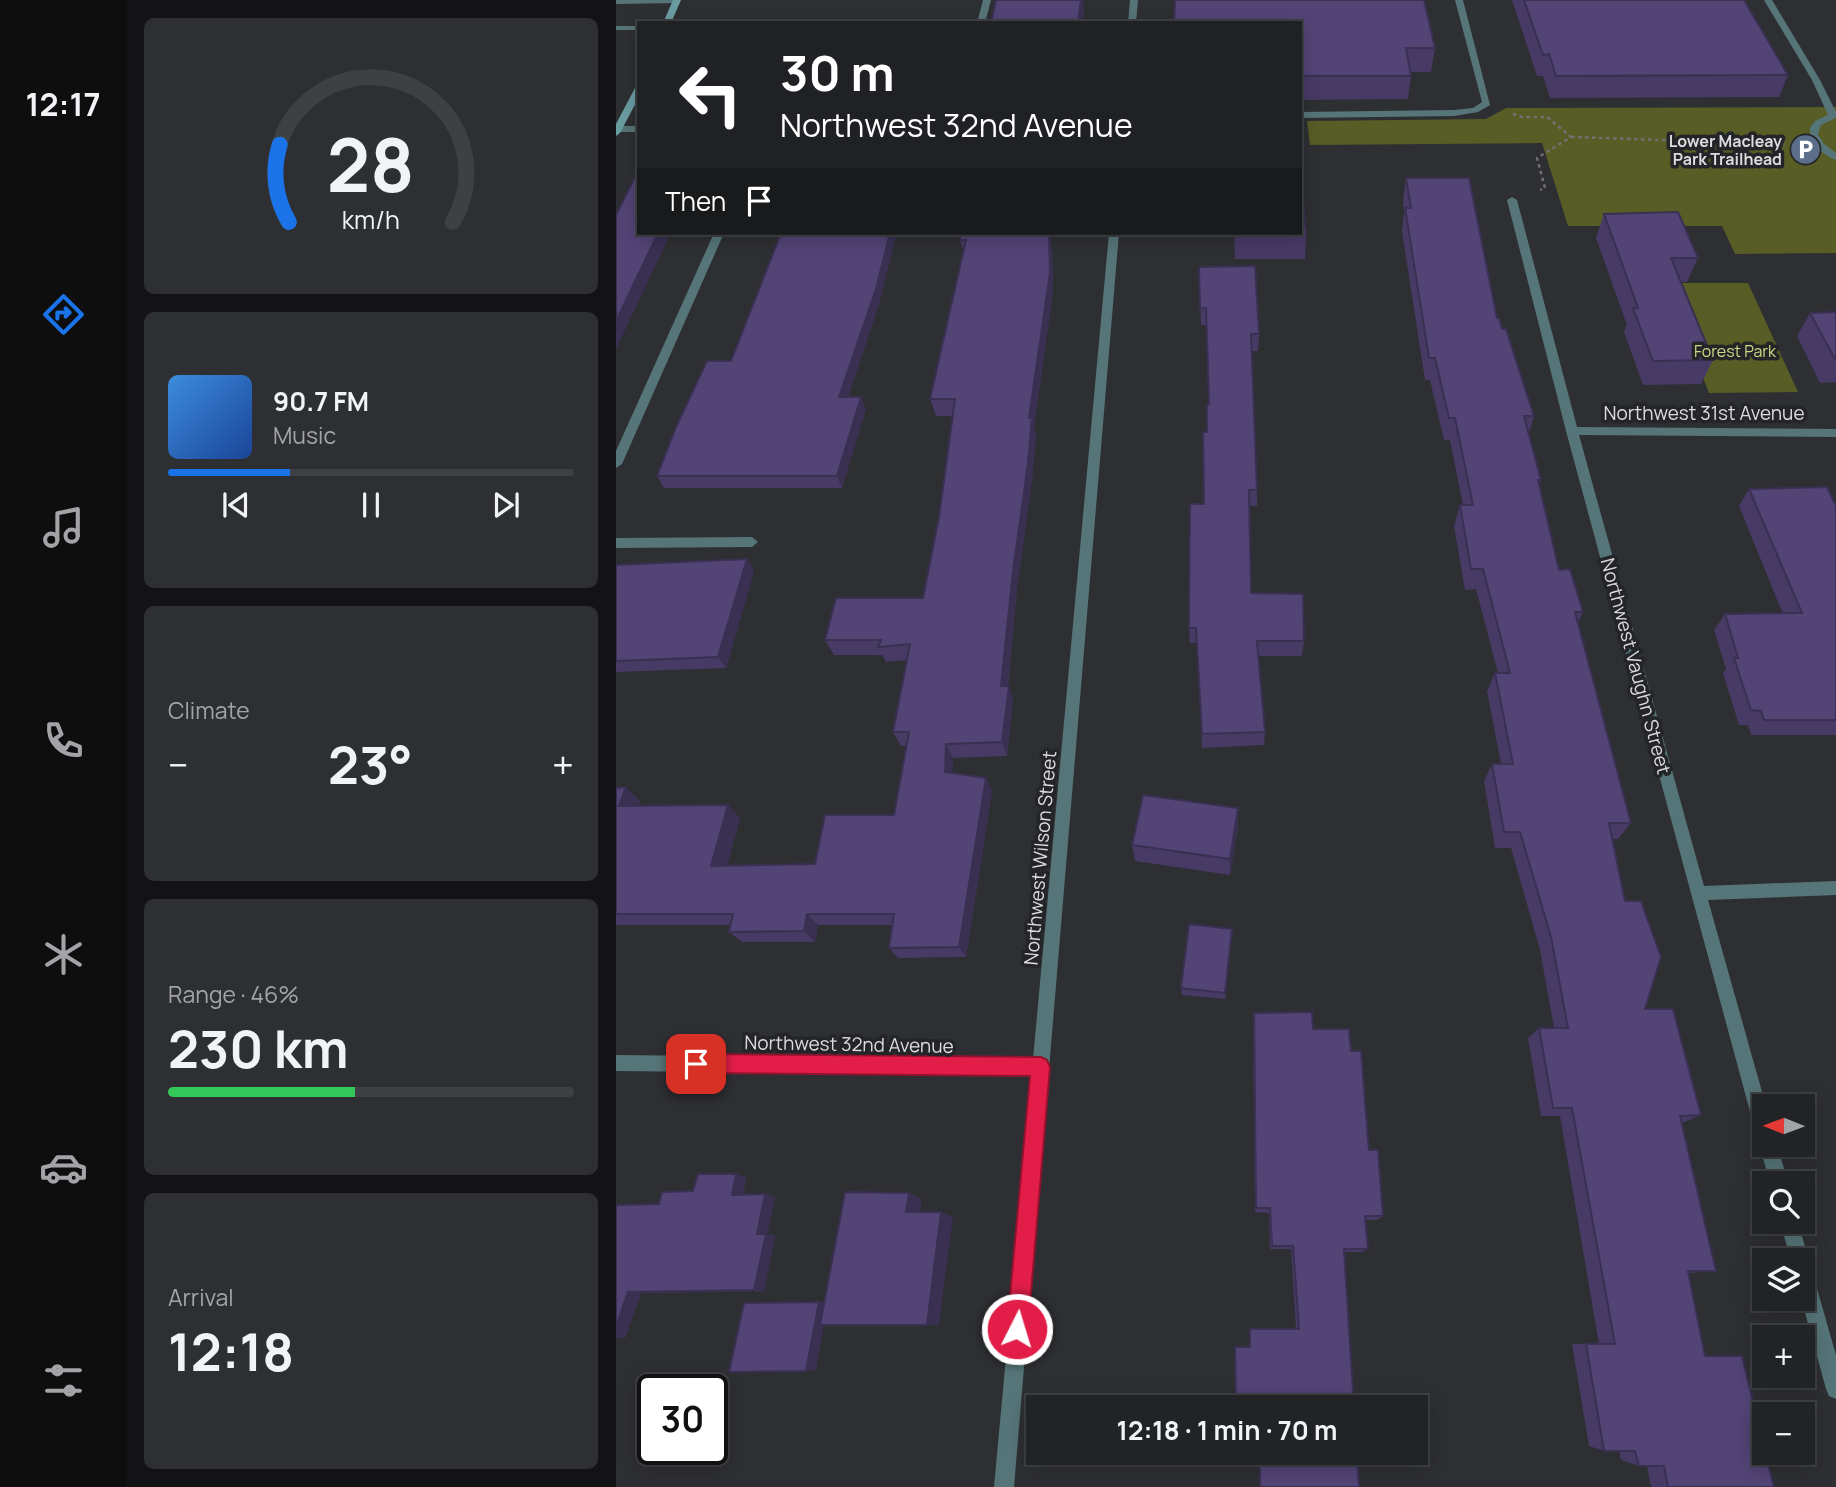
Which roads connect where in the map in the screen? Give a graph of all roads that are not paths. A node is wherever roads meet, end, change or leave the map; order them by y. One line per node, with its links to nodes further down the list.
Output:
1 (676, 0): 6 (street); 7 (main road)
2 (987, 0): 8 (street)
3 (1134, 0): 9 (street)
4 (1459, 0): 13 (street)
5 (1768, 0): 14 (street)
6 (616, 2)
7 (668, 21)
8 (982, 21)
9 (1132, 21)
10 (616, 28): 11 (street)
11 (637, 28)
12 (637, 92): 16 (main road)
13 (1302, 115)
14 (1834, 115): 17 (street)
15 (637, 129): 16 (street)
16 (617, 130)
17 (1836, 157)
18 (1512, 200): 21 (street, Northwest Vaughn Street)
19 (718, 235): 23 (street)
20 (1114, 235): 29 (street, Northwest Wilson Street)
21 (1572, 431): 22 (street, Northwest 31st Avenue); 27 (street, Northwest Vaughn Street)
22 (1836, 433)
23 (616, 464)
24 (751, 542): 25 (street)
25 (616, 543)
26 (1836, 888): 27 (street)
27 (1698, 892): 30 (street, Northwest Vaughn Street)
28 (616, 1063): 29 (street, Northwest 32nd Avenue)
29 (1041, 1067): 33 (street, Northwest Wilson Street)
30 (1754, 1094)
31 (1814, 1311): 32 (street)
32 (1836, 1389)
33 (1004, 1487)

